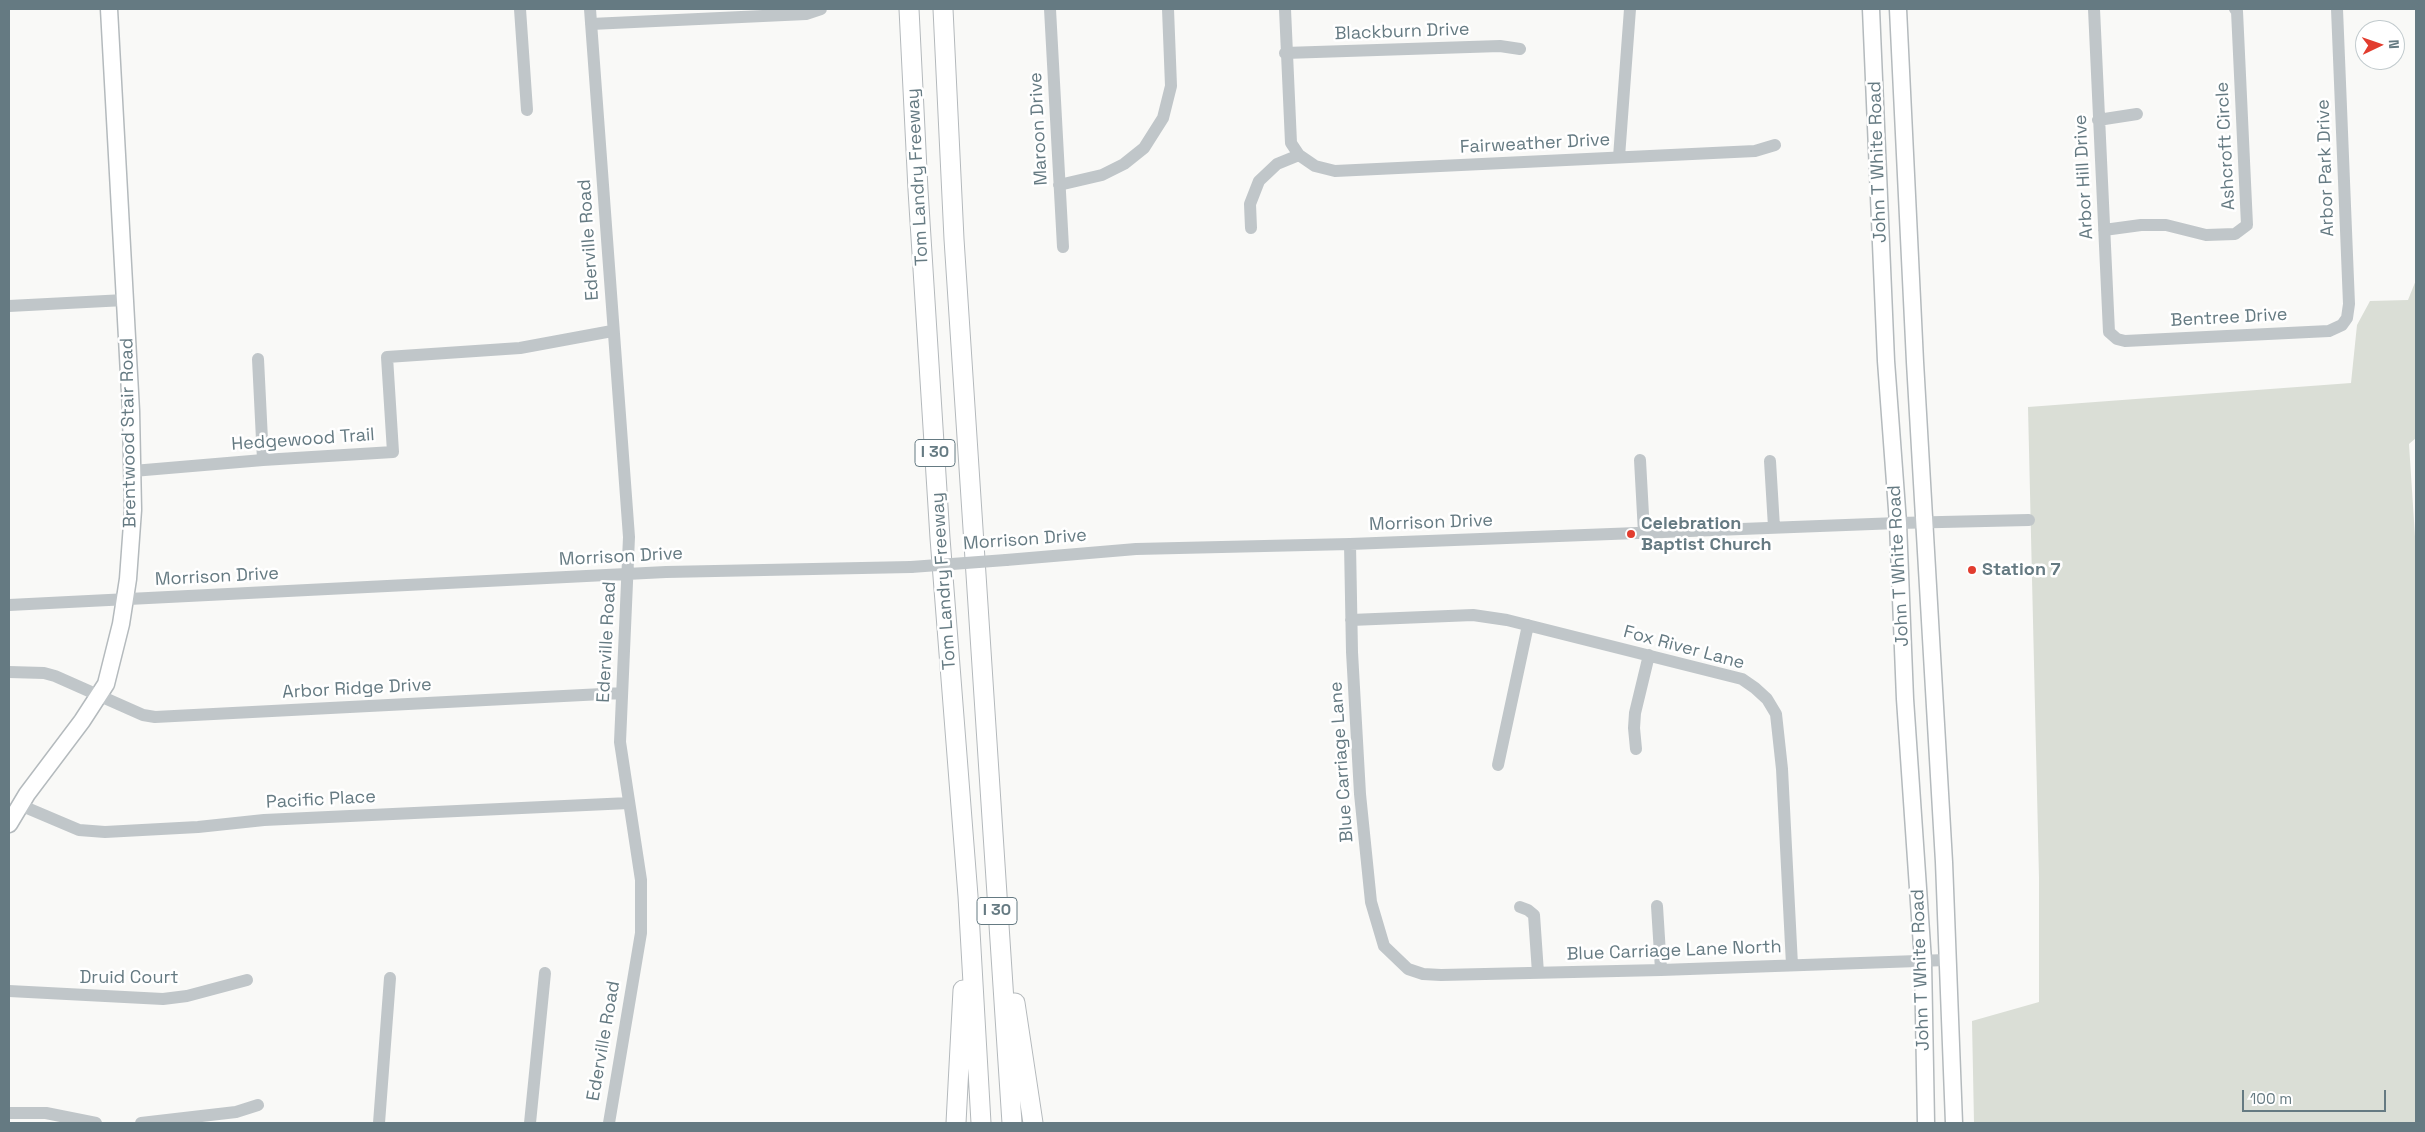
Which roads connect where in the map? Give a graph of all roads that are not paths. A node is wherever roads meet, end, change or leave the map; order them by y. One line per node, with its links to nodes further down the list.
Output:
1 (109, 9): 30 (main road, Brentwood Stair Road)
2 (520, 9): 20 (street)
3 (590, 9): 17 (street, Ederville Road)
4 (822, 9): 16 (street)
5 (909, 9): 61 (highway, Tom Landry Freeway / I 30)
6 (943, 9): 60 (highway, Tom Landry Freeway / I 30)
7 (1050, 9): 26 (street, Maroon Drive)
8 (1168, 9): 26 (street)
9 (1285, 9): 19 (street)
10 (1630, 9): 25 (street)
11 (1871, 9): 42 (main road, John T White Road)
12 (1898, 9): 41 (main road, John T White Road)
13 (2094, 9): 22 (street, Arbor Hill Drive)
14 (2235, 9): 28 (street, Ashcroft Circle)
15 (2338, 9): 32 (street, Arbor Park Drive)
16 (659, 15): 17 (street)
17 (591, 24): 33 (street, Ederville Road)
18 (1520, 49): 19 (street, Blackburn Drive)
19 (1286, 53): 24 (street)
20 (526, 110)
21 (2137, 114): 22 (street)
22 (2098, 120): 28 (street, Arbor Hill Drive)
23 (1775, 145): 25 (street, Fairweather Drive)
24 (1299, 155): 25 (street, Fairweather Drive); 27 (street)
25 (1620, 157)
26 (1060, 185): 29 (street, Maroon Drive)
27 (1251, 228)
28 (2104, 230): 34 (street, Arbor Hill Drive)
29 (1063, 247)
30 (125, 300): 31 (street); 39 (main road, Brentwood Stair Road)
31 (9, 306)
32 (2342, 325): 34 (street, Bentree Drive)
33 (612, 330): 36 (street, Hedgewood Trail); 46 (street, Ederville Road)
34 (2117, 340)
35 (258, 359): 36 (street)
36 (263, 460): 39 (street, Hedgewood Trail)
37 (1640, 460): 44 (street)
38 (1770, 461): 43 (street)
39 (133, 471): 47 (main road, Brentwood Stair Road)
40 (2029, 520): 41 (street, Morrison Drive)
41 (1925, 522): 42 (street, Morrison Drive); 64 (main road, John T White Road)
42 (1898, 523): 43 (street, Morrison Drive); 65 (main road, John T White Road)
43 (1774, 528): 44 (street, Morrison Drive)
44 (1644, 532): 45 (street, Morrison Drive)
45 (1350, 544): 46 (street, Morrison Drive, bridge); 49 (street, Blue Carriage Lane)
46 (628, 574): 47 (street, Morrison Drive); 53 (street, Ederville Road)
47 (126, 599): 48 (street, Morrison Drive); 54 (main road, Brentwood Stair Road)
48 (9, 605)
49 (1352, 620): 50 (street, Fox River Lane); 67 (street, Blue Carriage Lane)
50 (1528, 625): 51 (street, Fox River Lane); 56 (street)
51 (1649, 655): 55 (street); 66 (street, Fox River Lane)
52 (9, 672): 54 (street, Arbor Ridge Drive)
53 (622, 693): 54 (street, Arbor Ridge Drive); 57 (street, Ederville Road)
54 (98, 695): 58 (main road, Brentwood Stair Road)
55 (1636, 750)
56 (1498, 765)
57 (629, 803): 58 (street, Pacific Place); 80 (street, Ederville Road)
58 (20, 805): 59 (main road, Brentwood Stair Road)
59 (9, 824)
60 (996, 891): 83 (highway, Tom Landry Freeway / I 30); 84 (highway)
61 (968, 896): 81 (highway); 82 (highway, Tom Landry Freeway / I 30)
62 (1657, 906): 68 (street)
63 (1520, 907): 70 (street)
64 (1946, 960): 65 (street, Blue Carriage Lane North); 86 (main road, John T White Road)
65 (1922, 961): 66 (street, Blue Carriage Lane North); 85 (main road, John T White Road)
66 (1792, 965): 68 (street, Blue Carriage Lane North)
67 (1405, 966): 70 (street, Blue Carriage Lane North)
68 (1660, 970): 70 (street, Blue Carriage Lane North)
69 (545, 973): 79 (street)
70 (1538, 973)
71 (390, 978): 78 (street)
72 (247, 980): 73 (street, Druid Court)
73 (9, 991)
74 (258, 1105): 77 (street)
75 (9, 1113): 76 (street)
76 (96, 1123)
77 (141, 1123)
78 (379, 1123)
79 (530, 1123)
80 (609, 1123)
81 (956, 1123)
82 (981, 1123)
83 (1012, 1123)
84 (1033, 1123)
85 (1926, 1123)
86 (1954, 1123)

